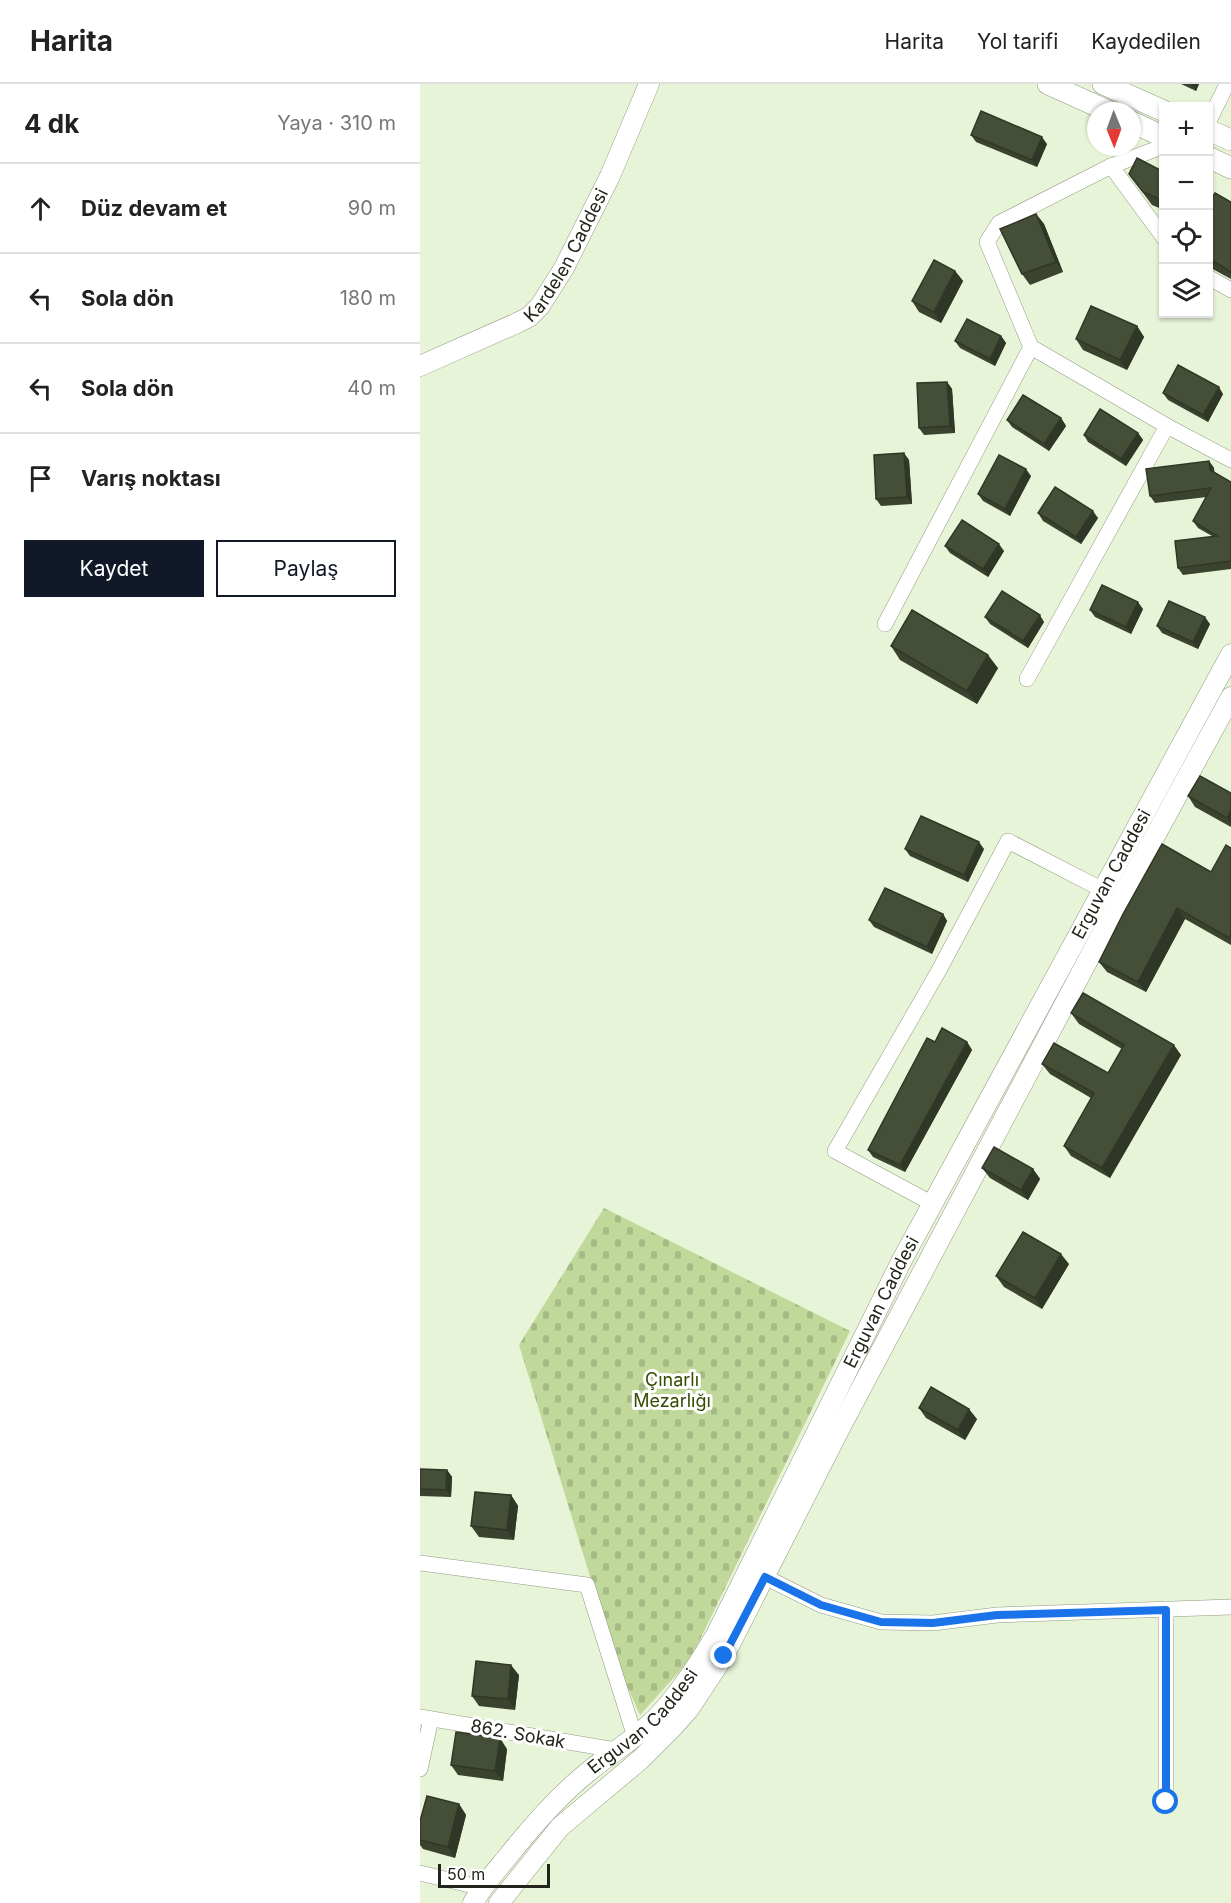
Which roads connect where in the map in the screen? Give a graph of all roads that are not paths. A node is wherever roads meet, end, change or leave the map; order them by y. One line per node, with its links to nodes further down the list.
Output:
1 (649, 84): 20 (street, Kardelen Caddesi)
2 (1048, 84): 5 (main road)
3 (1103, 84): 6 (main road)
4 (1227, 84): 7 (street)
5 (1088, 102)
6 (1159, 109)
7 (1213, 114)
8 (1141, 126): 10 (main road)
9 (1213, 132): 11 (main road)
10 (1159, 134)
11 (1231, 140)
12 (1159, 148): 14 (street)
13 (1213, 159): 15 (main road)
14 (1111, 166): 16 (street); 19 (street)
15 (1231, 168)
16 (1159, 231)
17 (1213, 280): 18 (street)
18 (1231, 290)
19 (1031, 347): 21 (street); 23 (street)
20 (420, 366)
21 (1167, 426): 22 (street); 25 (street)
22 (1231, 460)
23 (885, 624)
24 (1231, 654): 27 (street, Erguvan Caddesi)
25 (1027, 679)
26 (1231, 697): 30 (street)
27 (1103, 890): 28 (street, Erguvan Caddesi); 28 (street)
28 (933, 1204): 34 (street, Erguvan Caddesi)
29 (420, 1563): 34 (street)
30 (765, 1577): 32 (street); 40 (street)
31 (1231, 1607): 32 (street)
32 (1166, 1610): 37 (street)
33 (425, 1718): 35 (street, 862. Sokak); 36 (street)
34 (635, 1737): 35 (street, Erguvan Caddesi)
35 (616, 1750): 39 (street, Erguvan Caddesi)
36 (420, 1769)
37 (1166, 1802)
38 (420, 1873): 39 (street)
39 (478, 1896)
40 (500, 1903)

